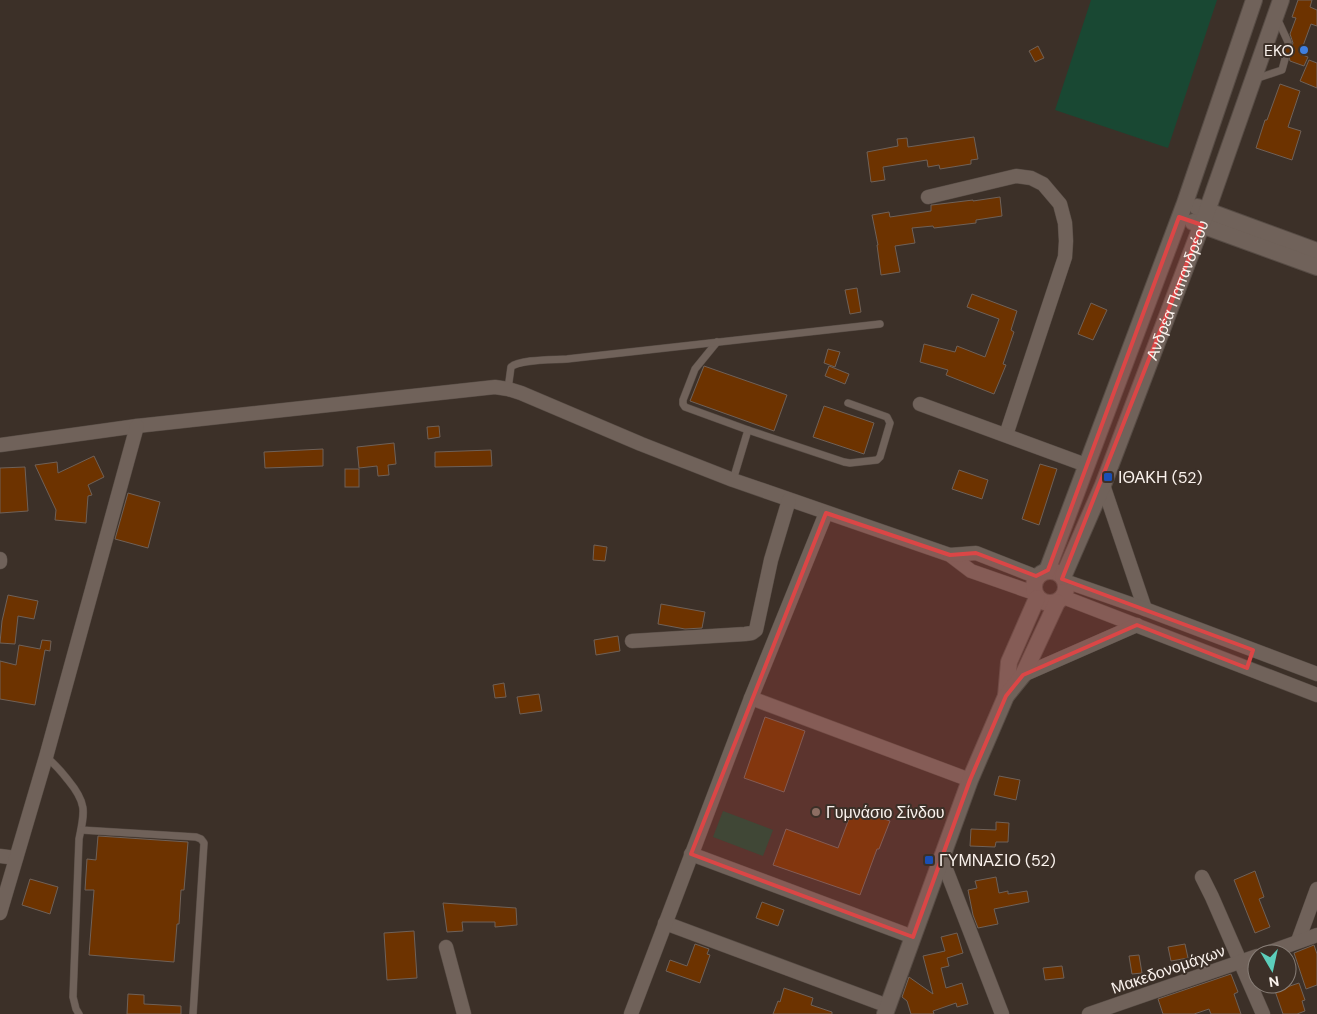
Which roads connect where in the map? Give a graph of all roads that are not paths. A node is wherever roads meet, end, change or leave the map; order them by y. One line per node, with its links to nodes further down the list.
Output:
1 (1254, 0): 7 (street, Ανδρέα Παπανδρέου)
2 (1278, 8): 3 (lane); 5 (street, Ανδρέα Παπανδρέου)
3 (1288, 42)
4 (1285, 59): 5 (lane)
5 (1253, 80): 8 (street, Ανδρέα Παπανδρέου)
6 (928, 197): 18 (street)
7 (1182, 210): 8 (street); 20 (street, Ανδρέα Παπανδρέου)
8 (1204, 218): 9 (street); 10 (street); 22 (street, Ανδρέα Παπανδρέου)
9 (1317, 251)
10 (1317, 267)
11 (880, 324): 12 (lane)
12 (717, 342): 13 (lane); 17 (lane)
13 (508, 389): 16 (street); 21 (street)
14 (848, 403): 17 (lane)
15 (920, 404): 18 (street)
16 (138, 426): 19 (street); 38 (street)
17 (748, 430): 21 (lane)
18 (1006, 435): 20 (street)
19 (0, 445)
20 (1086, 465): 26 (street, Ανδρέα Παπανδρέου)
21 (733, 480): 23 (street)
22 (1102, 485): 25 (street, Ανδρέα Παπανδρέου); 28 (street)
23 (789, 500): 24 (street); 30 (street)
24 (826, 514): 26 (street); 37 (street)
25 (1064, 579): 26 (street); 27 (street); 28 (street)
26 (1039, 585): 27 (street); 36 (street, Ανδρέα Παπανδρέου)
27 (1060, 600): 29 (street); 34 (street, Ανδρέα Παπανδρέου)
28 (1145, 609): 31 (street)
29 (1137, 625): 32 (street); 34 (street)
30 (632, 641)
31 (1253, 650): 32 (street); 33 (street)
32 (1247, 668): 35 (street)
33 (1317, 674)
34 (1023, 676): 36 (street, Ανδρέα Παπανδρέου)
35 (1317, 695)
36 (1006, 696): 39 (street, Ανδρέα Παπανδρέου)
37 (751, 698): 39 (street); 41 (street)
38 (46, 757): 40 (lane); 43 (street)
39 (970, 780): 44 (street, Ανδρέα Παπανδρέου)
40 (81, 830): 57 (lane); 58 (lane)
41 (691, 854): 48 (street); 50 (street)
42 (0, 856): 43 (street)
43 (16, 858): 47 (street)
44 (942, 859): 50 (street, Ανδρέα Παπανδρέου); 61 (street)
45 (1202, 877): 55 (street)
46 (1317, 889): 51 (street)
47 (0, 914)
48 (665, 923): 56 (street); 60 (street)
49 (1317, 934): 51 (street)
50 (913, 937): 56 (street, Ανδρέα Παπανδρέου)
51 (1298, 942): 52 (street)
52 (1292, 944)
53 (446, 947): 59 (street)
54 (1247, 960): 55 (street, Μακεδονομάχων)
55 (1241, 962): 62 (street, Μακεδονομάχων); 63 (street)
56 (886, 1010)
57 (80, 1014)
58 (193, 1014)
59 (464, 1014)
60 (631, 1014)
61 (1002, 1014)
62 (1089, 1014)
63 (1263, 1014)

